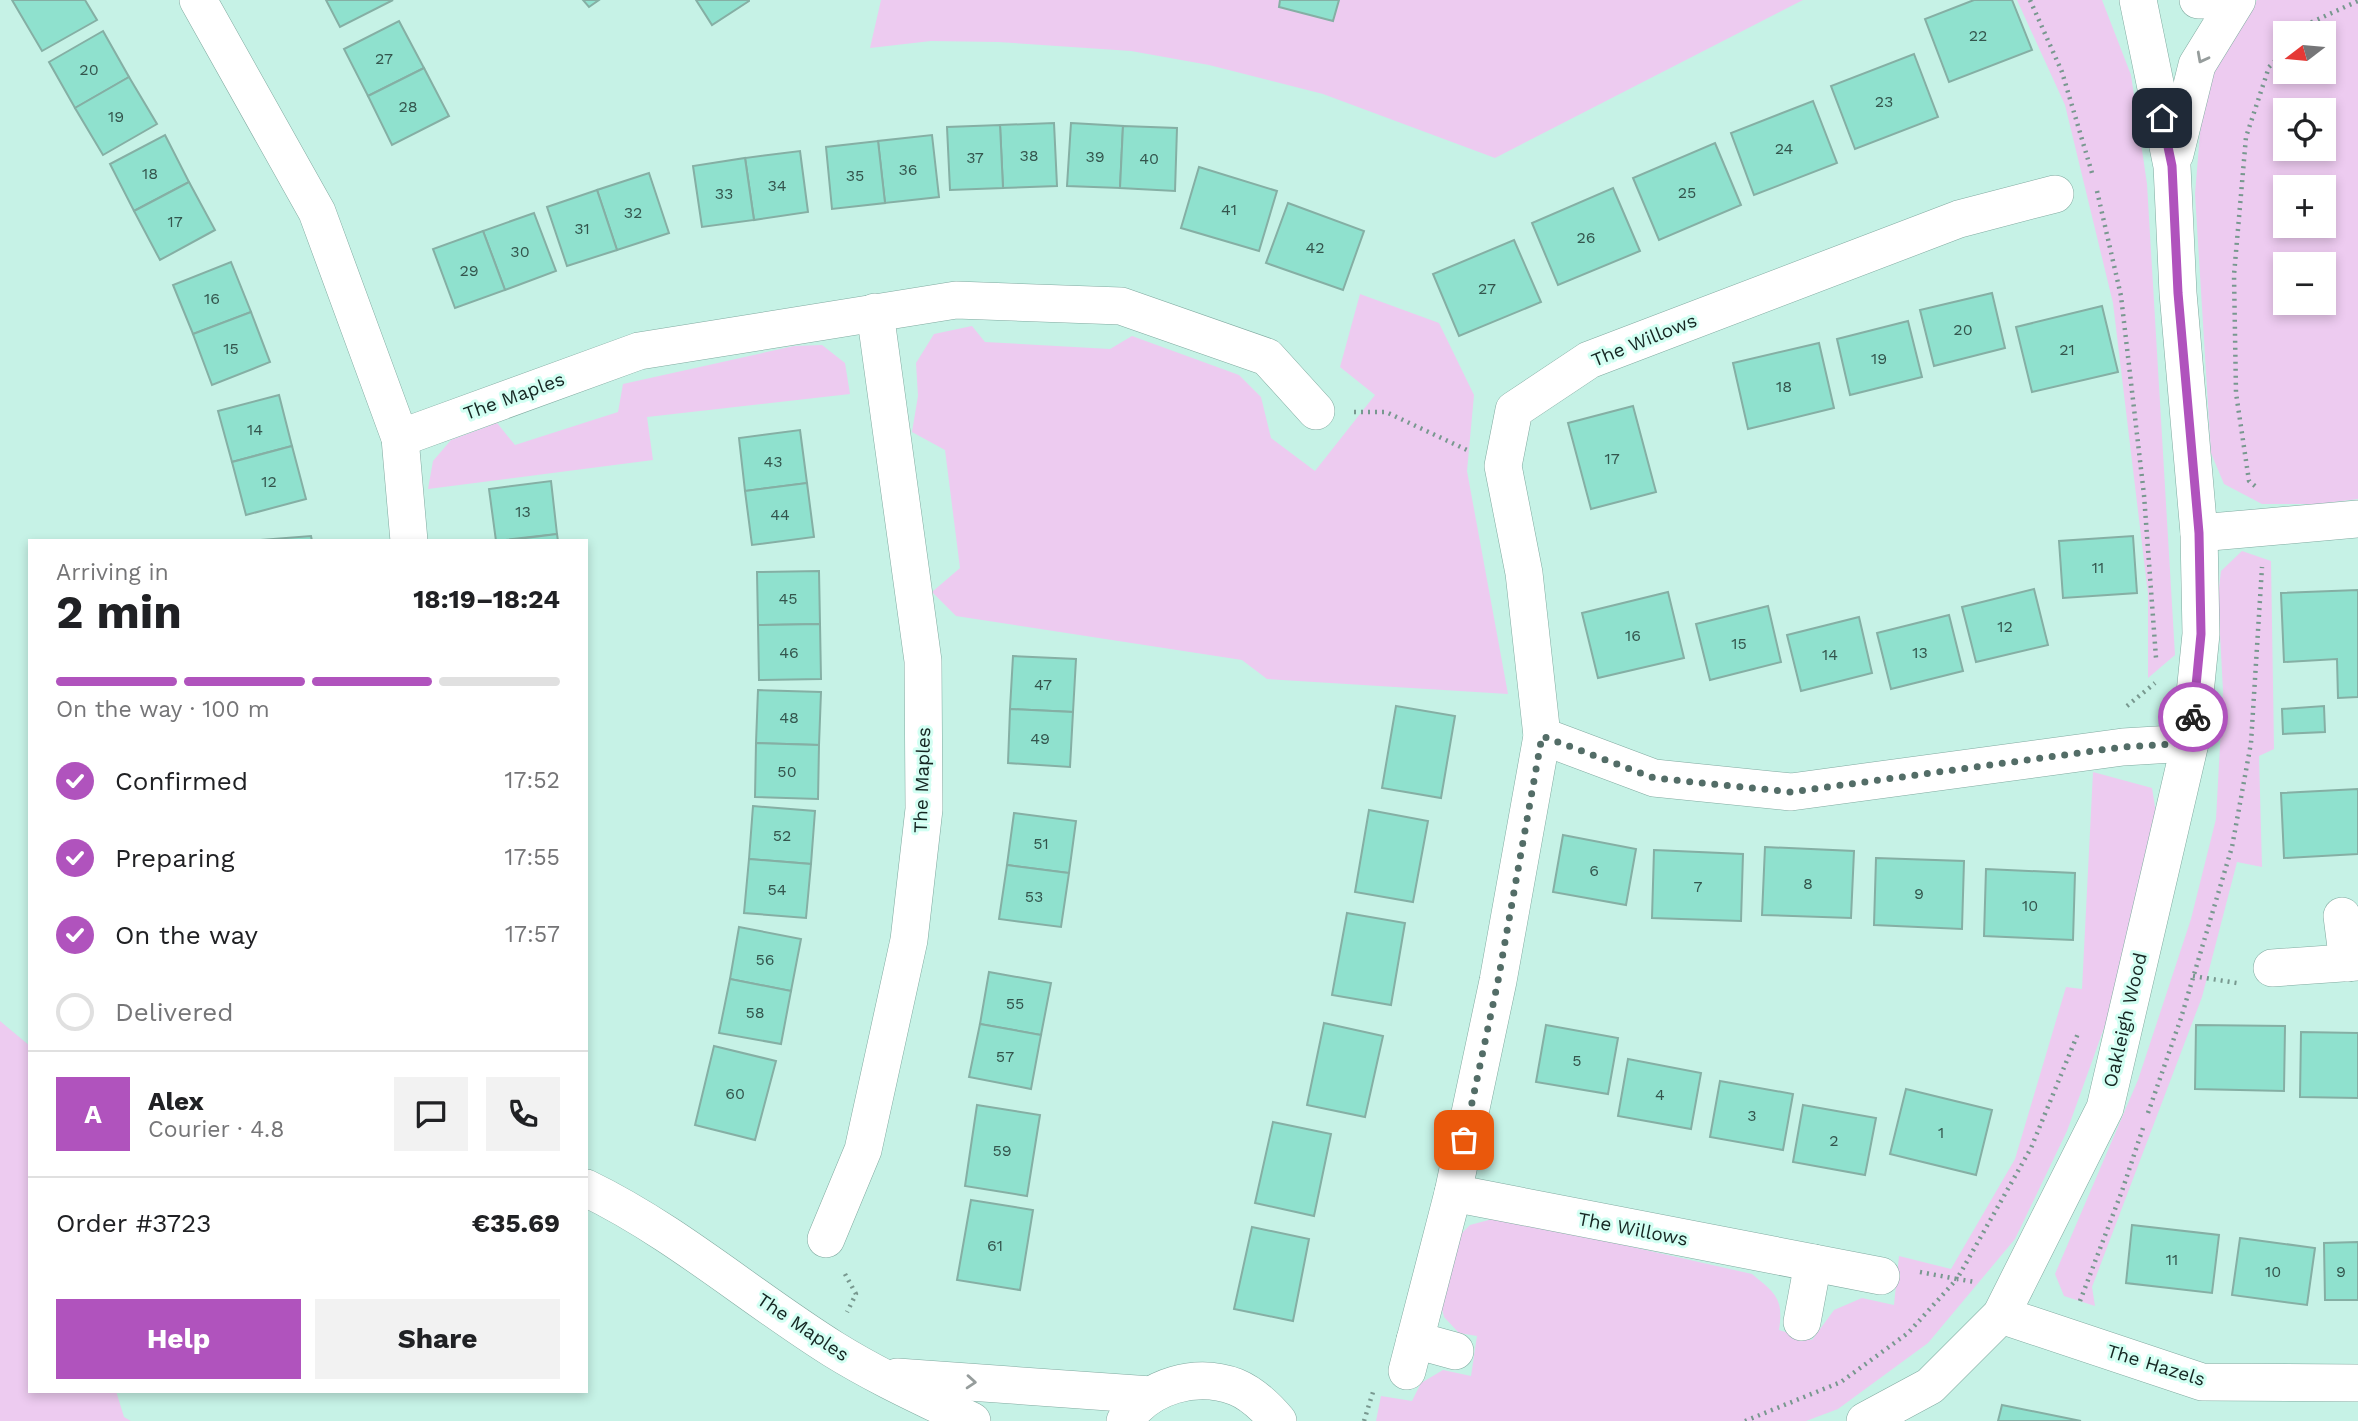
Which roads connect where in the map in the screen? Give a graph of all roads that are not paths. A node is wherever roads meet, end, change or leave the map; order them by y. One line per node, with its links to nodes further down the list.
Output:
1 (198, 0): 10 (street)
2 (2138, 0): 6 (street, Oakleigh Wood)
3 (2198, 0): 4 (street)
4 (2207, 0)
5 (2237, 0): 6 (street, Oakleigh Wood, one-way to 6)
6 (2172, 166): 12 (street, Oakleigh Wood)
7 (2055, 194): 14 (street, The Willows)
8 (875, 312): 9 (street, The Maples); 10 (street, The Maples); 21 (street, The Maples)
9 (1315, 411)
10 (400, 438): 13 (street)
11 (2358, 519): 12 (street)
12 (2199, 533): 15 (street, Oakleigh Wood)
13 (409, 539)
14 (1542, 736): 15 (street); 20 (street, The Willows)
15 (2190, 743): 24 (street, Oakleigh Wood)
16 (2342, 916): 17 (street)
17 (2353, 962): 18 (street)
18 (2272, 968)
19 (588, 1189): 27 (street, The Maples)
20 (1453, 1193): 22 (street, The Willows); 26 (street, The Willows)
21 (825, 1239)
22 (1813, 1263): 23 (street, The Willows); 25 (street)
23 (1881, 1276)
24 (2008, 1302): 28 (street, The Hazels); 33 (street, Oakleigh Wood)
25 (1802, 1321)
26 (1455, 1351)
27 (878, 1376): 29 (street, The Maples, one-way to 29); 30 (street, The Maples)
28 (2358, 1383)
29 (1151, 1395): 31 (street); 32 (street)
30 (972, 1421)
31 (1125, 1421)
32 (1278, 1421)
33 (1865, 1421)

